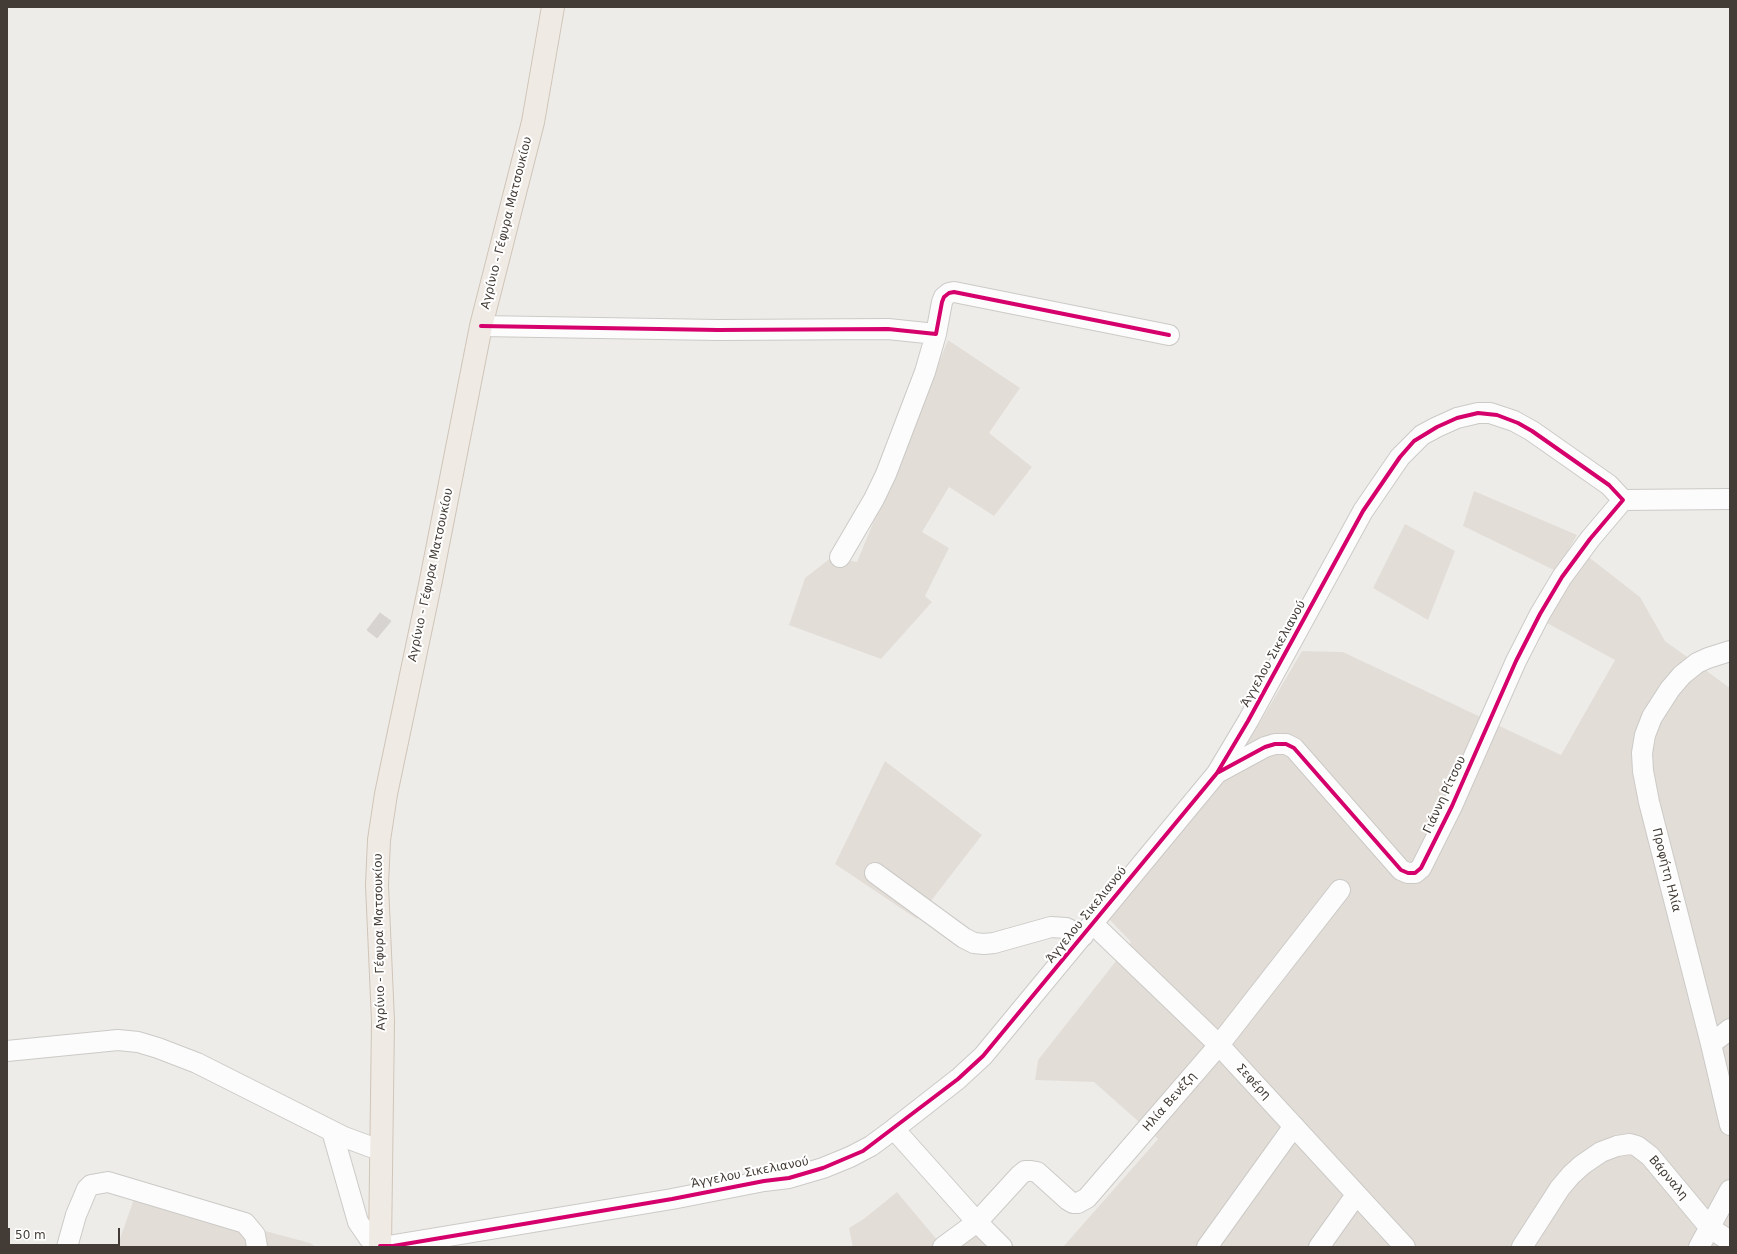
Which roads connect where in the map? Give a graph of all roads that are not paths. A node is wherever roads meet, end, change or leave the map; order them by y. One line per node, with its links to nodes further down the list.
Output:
1 (553, 7): 2 (main road, Αγρίνιο - Γέφυρα Ματσουκίου)
2 (481, 326): 3 (street); 21 (main road, Αγρίνιο - Γέφυρα Ματσουκίου)
3 (936, 334): 4 (street); 7 (street)
4 (1169, 335)
5 (1730, 499): 6 (street)
6 (1623, 500): 9 (street, Άγγελου Σικελιανού); 9 (street, Γιάννη Ρίτσου)
7 (840, 557)
8 (1730, 651): 15 (street, Προφήτη Ηλία)
9 (1217, 773): 12 (street, Άγγελου Σικελιανού)
10 (875, 872): 12 (street, Σεφέρη)
11 (1340, 890): 14 (street, Ηλία Βενέζη)
12 (1088, 930): 14 (street, Σεφέρη); 19 (street, Άγγελου Σικελιανού)
13 (1730, 1029): 15 (street)
14 (1219, 1044): 18 (street, Σεφέρη); 24 (street, Ηλία Βενέζη)
15 (1711, 1044): 17 (street, Προφήτη Ηλία)
16 (7, 1051): 20 (street)
17 (1730, 1125)
18 (1294, 1126): 23 (street, Σεφέρη); 32 (street)
19 (894, 1128): 24 (street); 29 (street, Άγγελου Σικελιανού)
20 (332, 1131): 21 (street); 29 (street)
21 (382, 1151): 29 (main road, Αγρίνιο - Γέφυρα Ματσουκίου)
22 (1730, 1190): 25 (street)
23 (1356, 1195): 33 (street); 34 (street, Σεφέρη)
24 (977, 1222): 30 (street); 31 (street)
25 (1710, 1228): 26 (street, Βάρναλη); 35 (street, Βάρναλη); 36 (street)
26 (1730, 1241)
27 (67, 1247): 28 (street)
28 (257, 1247)
29 (380, 1247)
30 (943, 1247)
31 (1002, 1247)
32 (1207, 1247)
33 (1319, 1247)
34 (1405, 1247)
35 (1522, 1247)
36 (1699, 1247)

